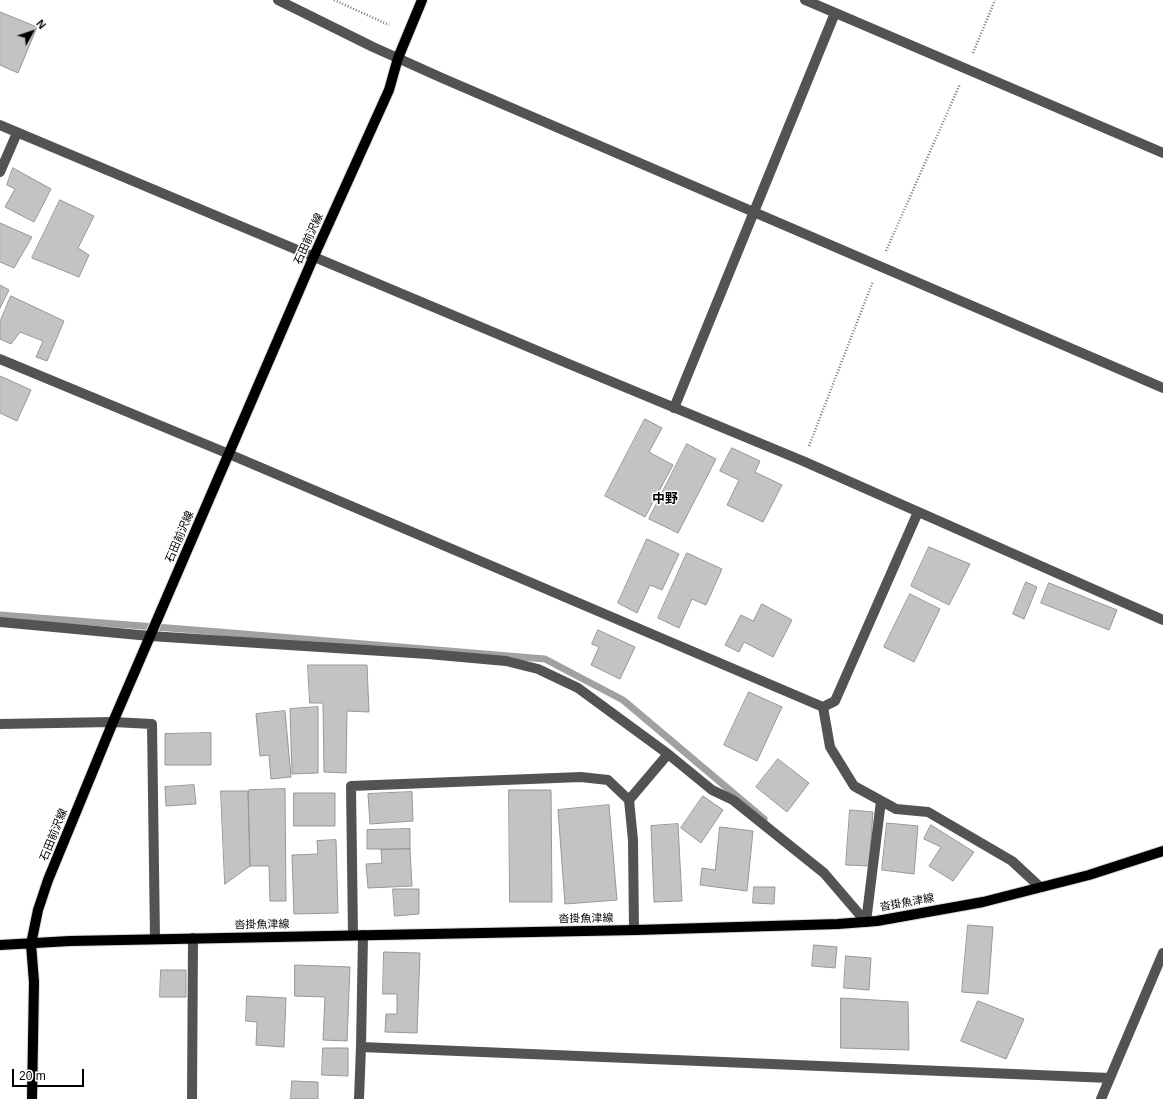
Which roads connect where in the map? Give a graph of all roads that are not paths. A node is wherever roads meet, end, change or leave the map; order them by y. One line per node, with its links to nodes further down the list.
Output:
1 (278, 0): 5 (street)
2 (422, 0): 5 (main road, 石田前沢線)
3 (805, 0): 4 (street)
4 (835, 13): 8 (street); 10 (street)
5 (398, 58): 10 (street); 11 (main road, 石田前沢線)
6 (0, 124): 7 (street)
7 (17, 133): 9 (street); 11 (street)
8 (1163, 153)
9 (0, 172)
10 (754, 212): 13 (street); 14 (street)
11 (314, 256): 14 (street); 15 (main road, 石田前沢線)
12 (0, 359): 15 (street)
13 (1163, 388)
14 (674, 408): 16 (street)
15 (229, 454): 19 (main road, 石田前沢線); 20 (street)
16 (918, 512): 17 (street); 20 (street)
17 (1163, 620)
18 (0, 622): 19 (street)
19 (150, 636): 21 (main road, 石田前沢線); 23 (street)
20 (824, 707): 25 (street)
21 (113, 722): 22 (street); 33 (street); 34 (main road, 石田前沢線)
22 (0, 724)
23 (668, 754): 24 (street); 28 (street)
24 (629, 800): 29 (street); 30 (street)
25 (882, 801): 27 (street); 28 (street)
26 (1163, 851): 27 (main road, 沓掛魚津線)
27 (1040, 887): 28 (main road, 沓掛魚津線)
28 (866, 922): 29 (main road, 沓掛魚津線)
29 (634, 930): 31 (main road, 沓掛魚津線)
30 (353, 935): 31 (main road, 沓掛魚津線); 32 (main road, 沓掛魚津線)
31 (363, 935): 37 (street)
32 (193, 938): 33 (main road, 沓掛魚津線); 40 (street)
33 (155, 939): 34 (main road, 沓掛魚津線)
34 (31, 944): 35 (main road, 沓掛魚津線); 39 (main road, 石田前沢線)
35 (0, 945)
36 (1163, 953): 38 (street)
37 (361, 1047): 38 (street); 41 (street)
38 (1110, 1078): 42 (street)
39 (32, 1099)
40 (192, 1099)
41 (359, 1099)
42 (1100, 1099)

